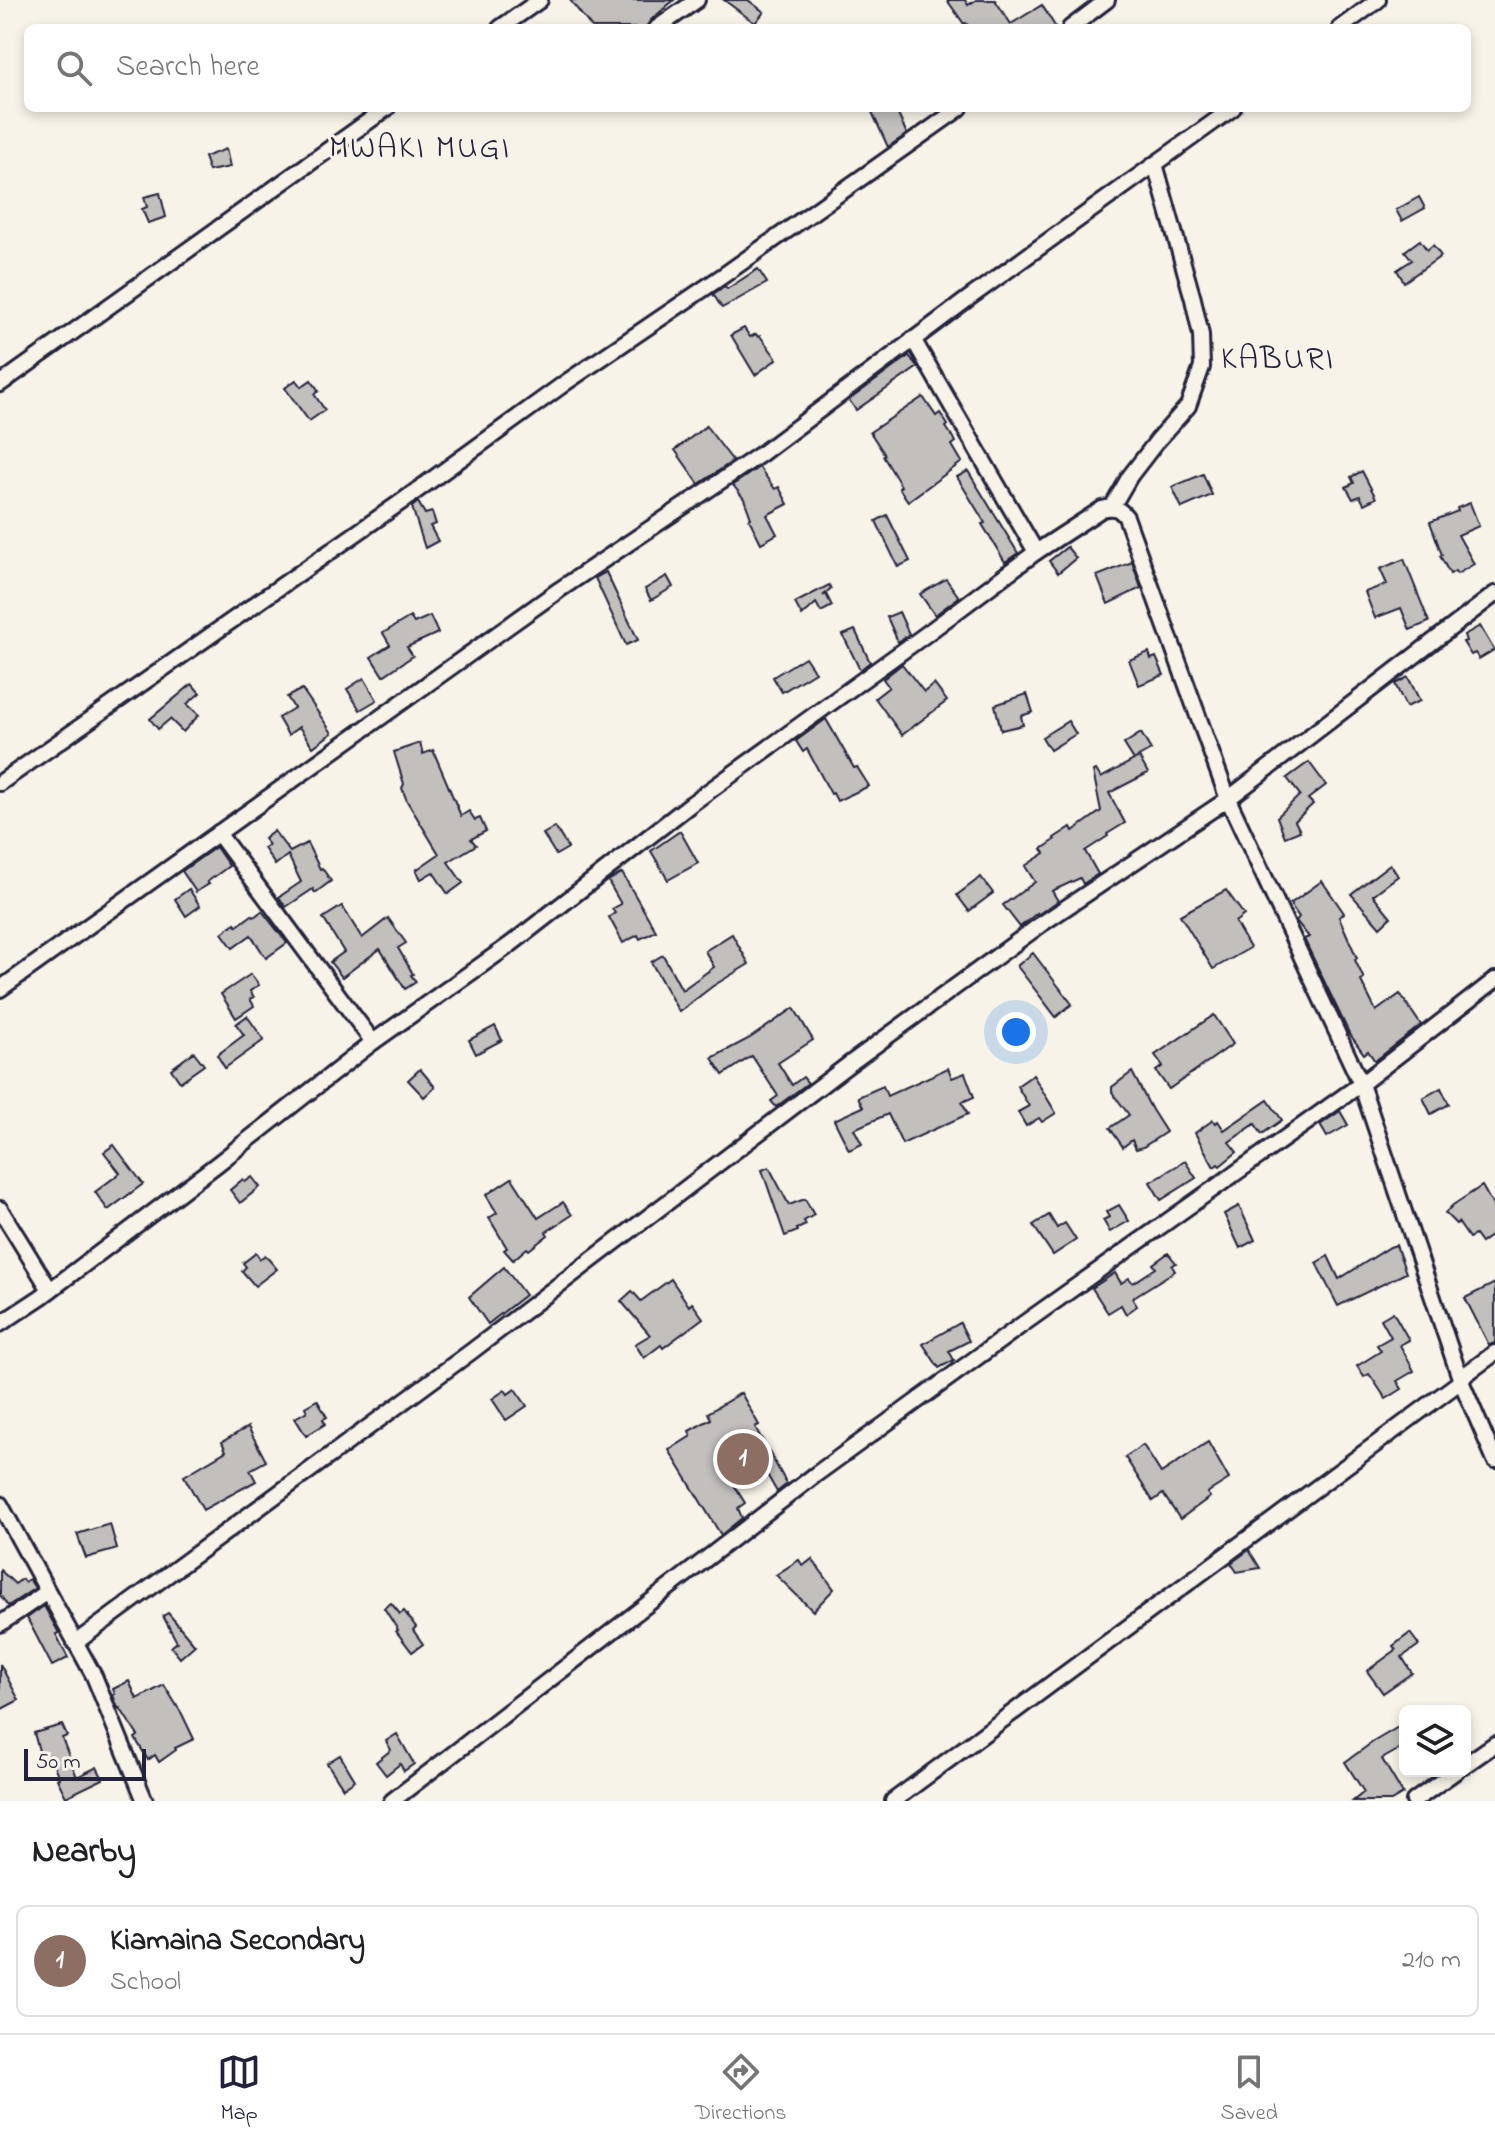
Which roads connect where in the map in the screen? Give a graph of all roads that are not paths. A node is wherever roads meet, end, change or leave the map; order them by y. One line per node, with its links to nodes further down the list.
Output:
1 (540, 0): 5 (street)
2 (697, 0): 6 (street)
3 (1107, 0): 7 (street)
4 (1378, 0): 8 (street)
5 (506, 24)
6 (663, 24)
7 (1075, 24)
8 (1345, 24)
9 (381, 112): 14 (street)
10 (954, 112): 18 (street)
11 (1227, 112): 12 (street)
12 (1155, 164): 13 (street); 15 (street)
13 (913, 339): 16 (street); 20 (street)
14 (0, 384)
15 (1112, 507): 16 (street); 19 (street)
16 (1036, 552): 23 (street)
17 (1495, 594): 19 (street)
18 (0, 783)
19 (1228, 799): 24 (street); 34 (street)
20 (218, 833): 22 (street); 23 (street)
21 (1495, 980): 24 (street)
22 (0, 989)
23 (373, 1042): 26 (street)
24 (1361, 1084): 29 (street); 39 (street)
25 (0, 1209): 26 (street)
26 (50, 1290): 27 (street)
27 (0, 1324)
28 (1495, 1353): 29 (street)
29 (1461, 1381): 30 (street); 40 (street)
30 (1495, 1460)
31 (0, 1504): 32 (street)
32 (47, 1592): 33 (street); 34 (street)
33 (0, 1624)
34 (75, 1643): 38 (street)
35 (1495, 1744): 36 (street)
36 (1471, 1761)
37 (1448, 1777): 41 (street)
38 (145, 1801)
39 (392, 1801)
40 (893, 1801)
41 (1414, 1801)

